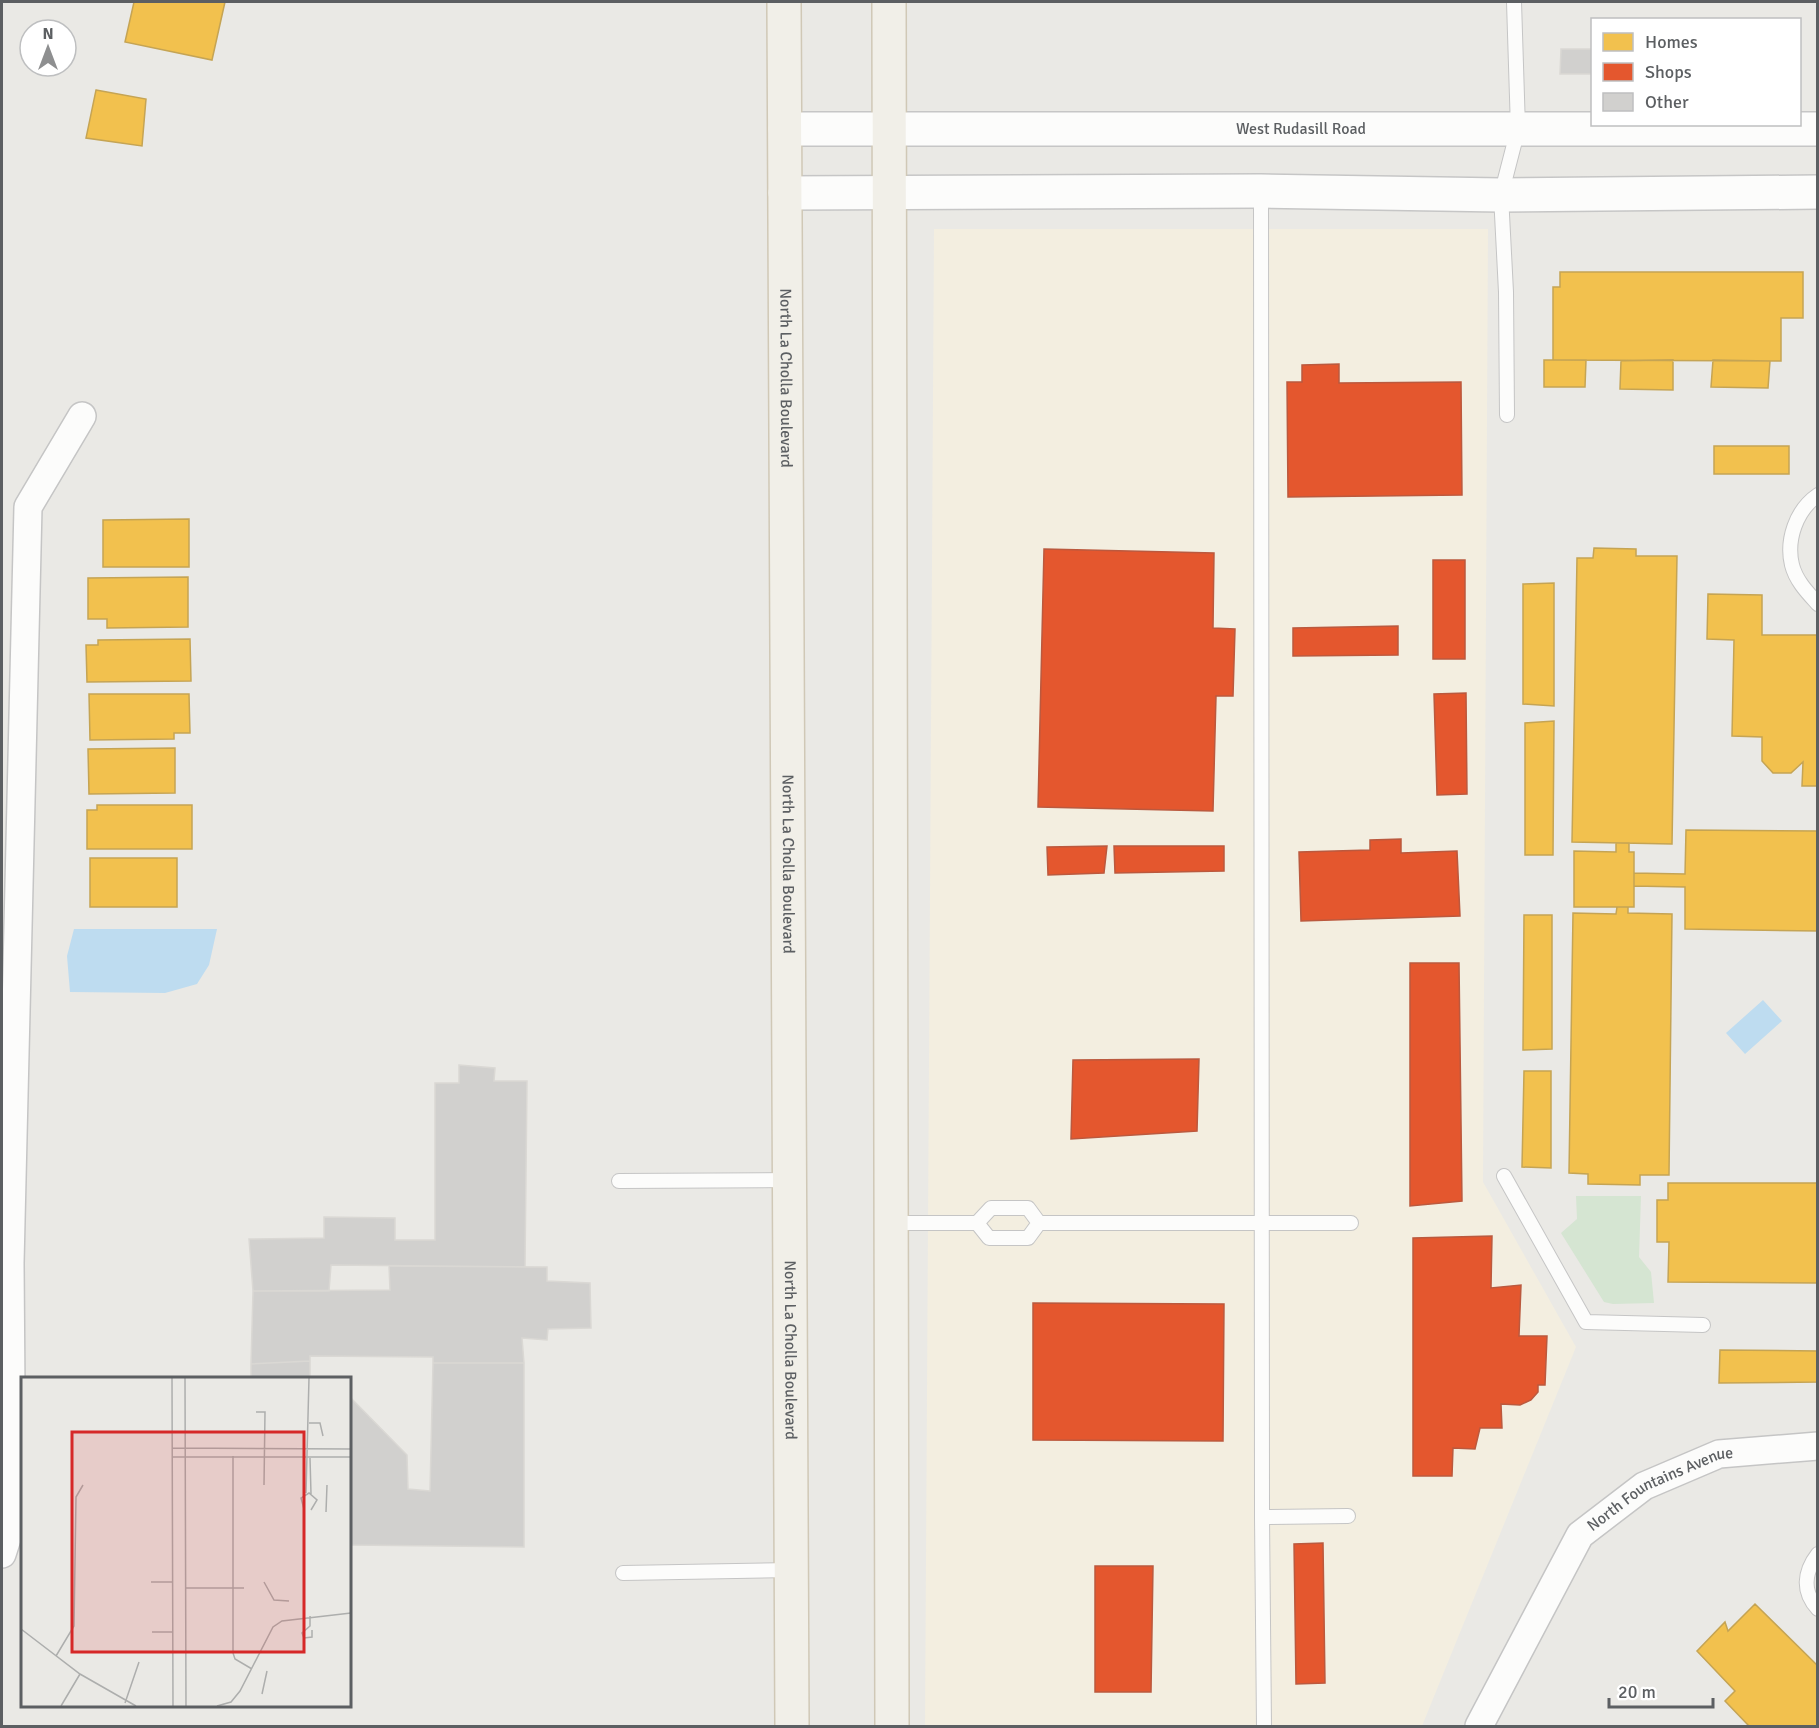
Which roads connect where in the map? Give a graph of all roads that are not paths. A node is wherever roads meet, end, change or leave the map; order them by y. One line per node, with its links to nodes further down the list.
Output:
1 (783, 2): 4 (main road, North La Cholla Boulevard)
2 (889, 2): 5 (main road)
3 (1514, 2): 6 (lane)
4 (784, 129): 5 (street, West Rudasill Road); 11 (main road, North La Cholla Boulevard)
5 (890, 129): 6 (street, West Rudasill Road); 9 (main road)
6 (1518, 129): 7 (street, West Rudasill Road); 12 (lane)
7 (1818, 129)
8 (1261, 191): 9 (street); 12 (street); 23 (lane)
9 (891, 192): 11 (street); 20 (main road)
10 (1818, 192): 12 (street)
11 (785, 193): 18 (main road, North La Cholla Boulevard)
12 (1501, 195): 13 (lane)
13 (1507, 415)
14 (82, 416): 29 (street)
15 (1818, 495): 16 (lane)
16 (1818, 604)
17 (1504, 1176): 25 (lane)
18 (790, 1180): 19 (lane); 31 (main road, North La Cholla Boulevard)
19 (620, 1181)
20 (891, 1223): 21 (lane); 35 (main road)
21 (977, 1223): 22 (lane); 22 (lane)
22 (1040, 1223): 23 (lane)
23 (1263, 1223): 24 (lane); 28 (lane)
24 (1351, 1223)
25 (1702, 1325)
26 (1818, 1446): 37 (street, North Fountains Avenue)
27 (1348, 1516): 28 (lane)
28 (1262, 1517): 36 (lane)
29 (2, 1554)
30 (1818, 1554): 33 (lane)
31 (792, 1570): 32 (lane); 34 (main road, North La Cholla Boulevard)
32 (623, 1573)
33 (1818, 1610)
34 (792, 1726)
35 (892, 1726)
36 (1264, 1726)
37 (1479, 1726)

